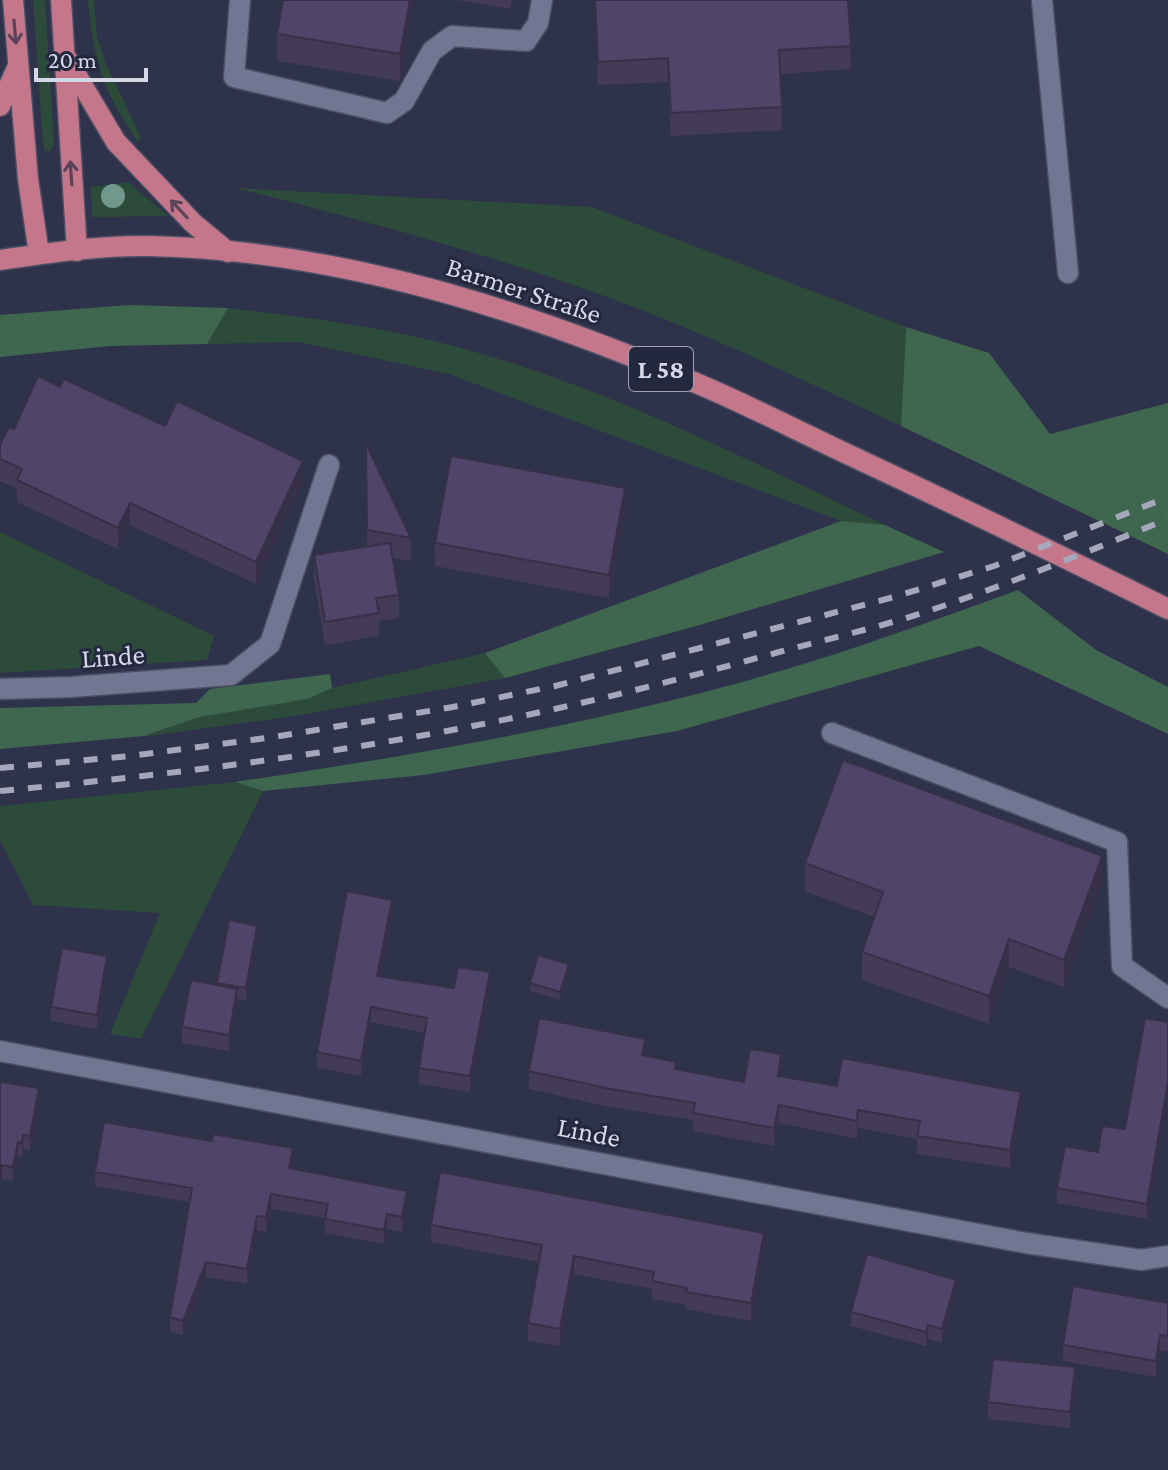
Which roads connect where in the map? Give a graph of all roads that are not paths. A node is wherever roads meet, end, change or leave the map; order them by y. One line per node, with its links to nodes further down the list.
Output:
1 (13, 0): 7 (main road, one-way to 7)
2 (61, 0): 6 (main road)
3 (240, 0): 4 (street)
4 (542, 0)
5 (1042, 0): 13 (street)
6 (64, 54): 9 (main road, one-way to 6); 10 (main road, one-way to 6)
7 (18, 64): 8 (main road); 11 (main road)
8 (0, 106)
9 (77, 251): 10 (main road, Barmer Straße / L 58); 11 (main road, Barmer Straße / L 58)
10 (228, 252): 15 (main road, Barmer Straße / L 58)
11 (39, 254): 12 (main road, Barmer Straße / L 58)
12 (0, 260)
13 (1068, 273)
14 (329, 465): 16 (street, Linde)
15 (1168, 609)
16 (0, 689)
17 (832, 733): 18 (street)
18 (1168, 998)
19 (0, 1051): 20 (street, Linde)
20 (1168, 1256)

